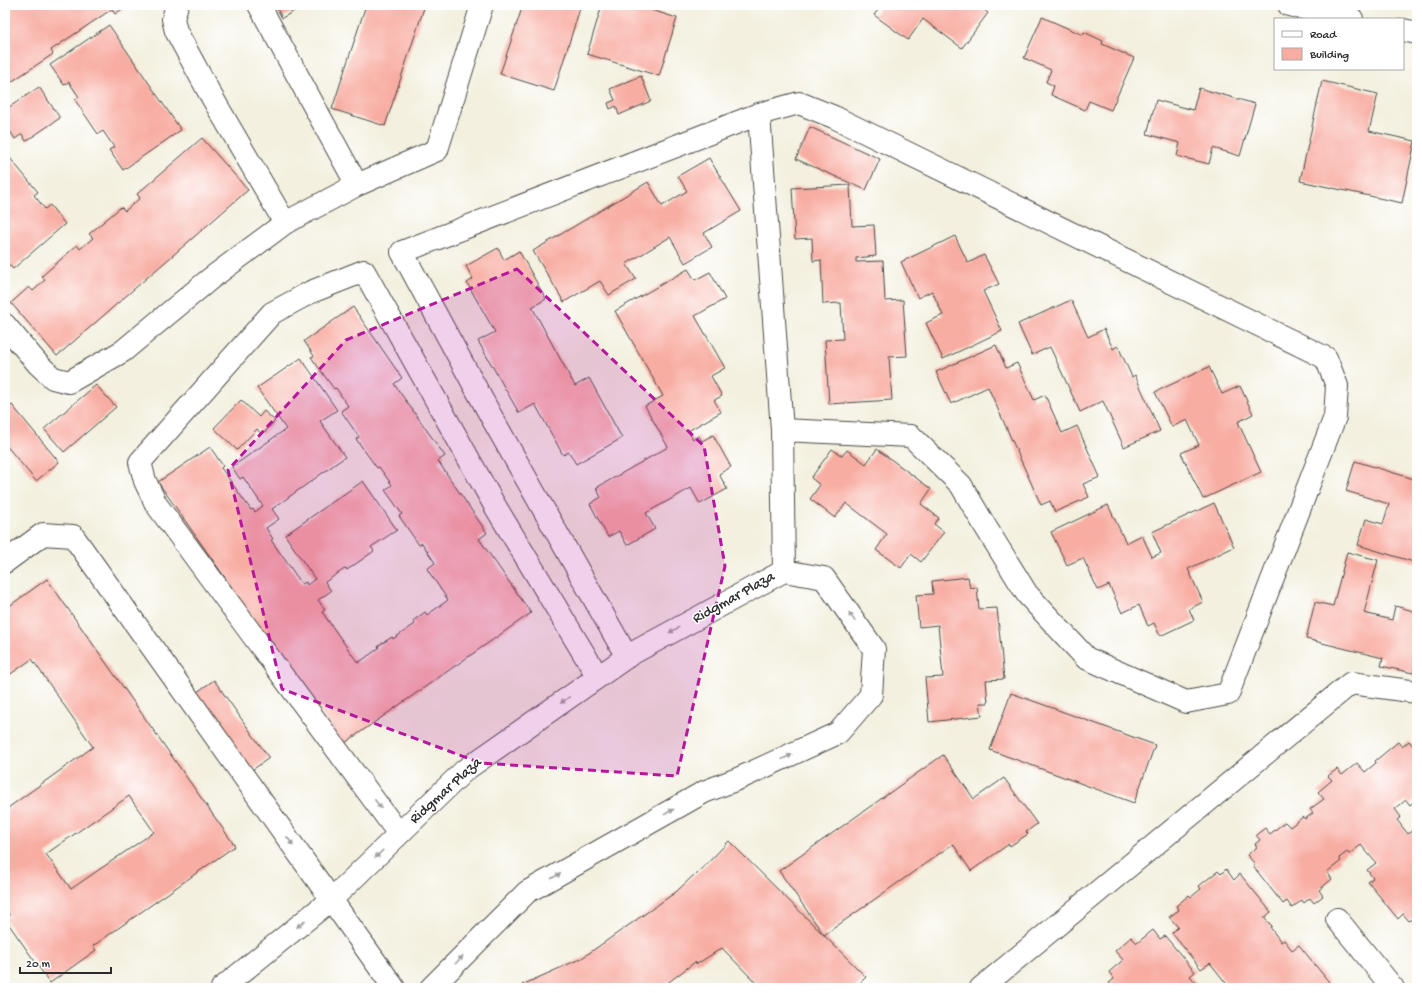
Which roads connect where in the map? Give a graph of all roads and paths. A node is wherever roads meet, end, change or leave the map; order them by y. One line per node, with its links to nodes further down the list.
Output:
1 (177, 5): 10 (street)
2 (259, 5): 9 (street)
3 (482, 5): 9 (street)
4 (1289, 5): 5 (street)
5 (1348, 18)
6 (1404, 30): 7 (street)
7 (1417, 33)
8 (759, 114): 12 (street); 12 (street); 15 (street)
9 (357, 185): 10 (street)
10 (285, 223): 11 (street)
11 (5, 325)
12 (782, 430): 14 (street)
13 (5, 562): 19 (street, one-way to 19)
14 (784, 571): 15 (street, Ridgmar Plaza, one-way to 15); 23 (street, Ridgmar Plaza, one-way to 14)
15 (627, 657): 16 (street, Ridgmar Plaza)
16 (598, 677): 18 (street, Ridgmar Plaza, one-way to 18); 18 (street, one-way to 18)
17 (1417, 692): 24 (street)
18 (399, 834): 19 (street, Ridgmar Plaza, one-way to 19)
19 (332, 899): 21 (street, Ridgmar Plaza, one-way to 21); 22 (street)
20 (1337, 919): 25 (street)
21 (222, 988)
22 (394, 988)
23 (431, 988)
24 (981, 988)
25 (1393, 988)

